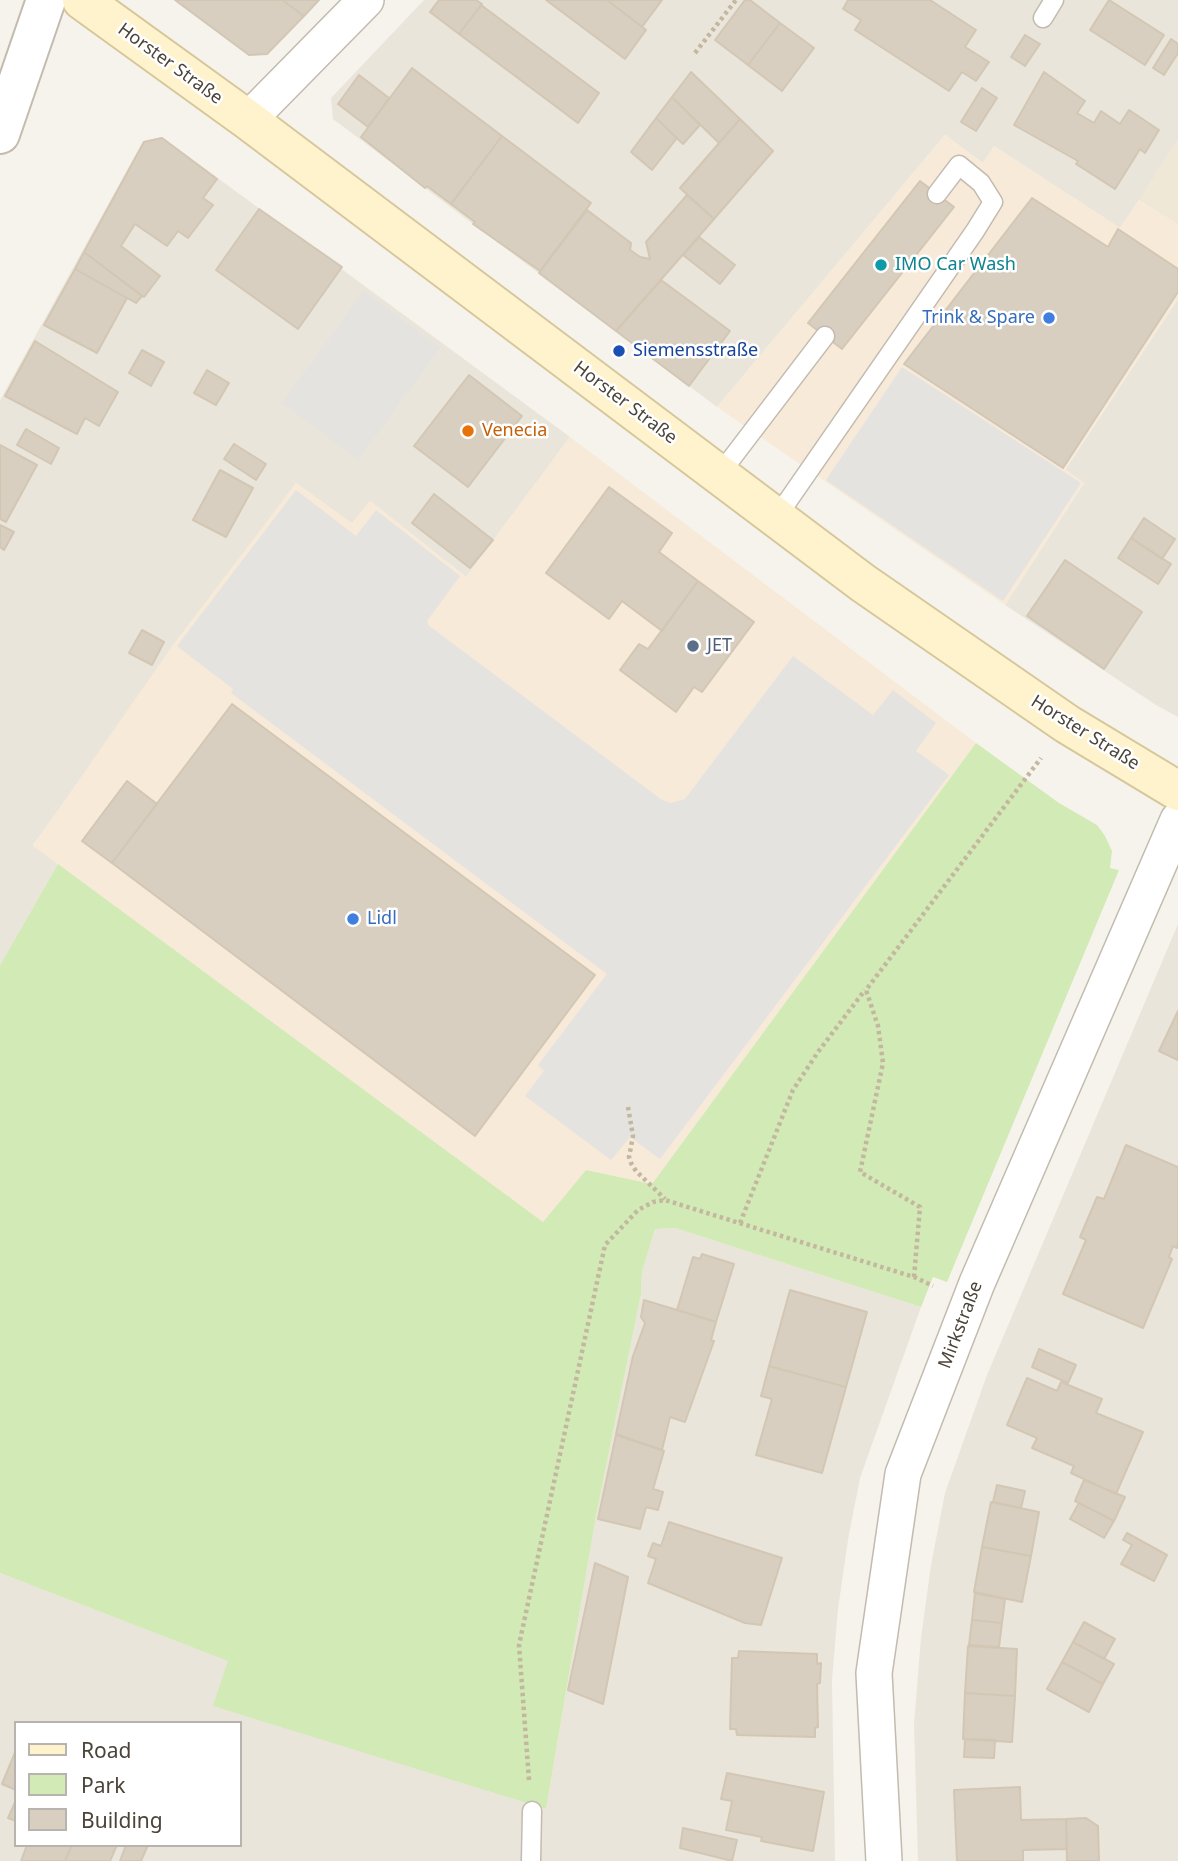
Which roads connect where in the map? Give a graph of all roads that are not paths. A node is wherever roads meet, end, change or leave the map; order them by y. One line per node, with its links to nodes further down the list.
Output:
1 (46, 0): 7 (street)
2 (82, 0): 6 (main road, Horster Straße)
3 (366, 0): 6 (street)
4 (1054, 0): 5 (lane)
5 (1043, 18)
6 (248, 120): 10 (main road, Horster Straße)
7 (0, 134)
8 (937, 194): 11 (lane)
9 (825, 336): 10 (lane)
10 (719, 475): 11 (main road, Horster Straße)
11 (776, 518): 12 (main road, Horster Straße)
12 (1178, 791)
13 (1178, 820): 16 (street, Mirkstraße)
14 (531, 1811): 15 (lane)
15 (531, 1861)
16 (884, 1861)

